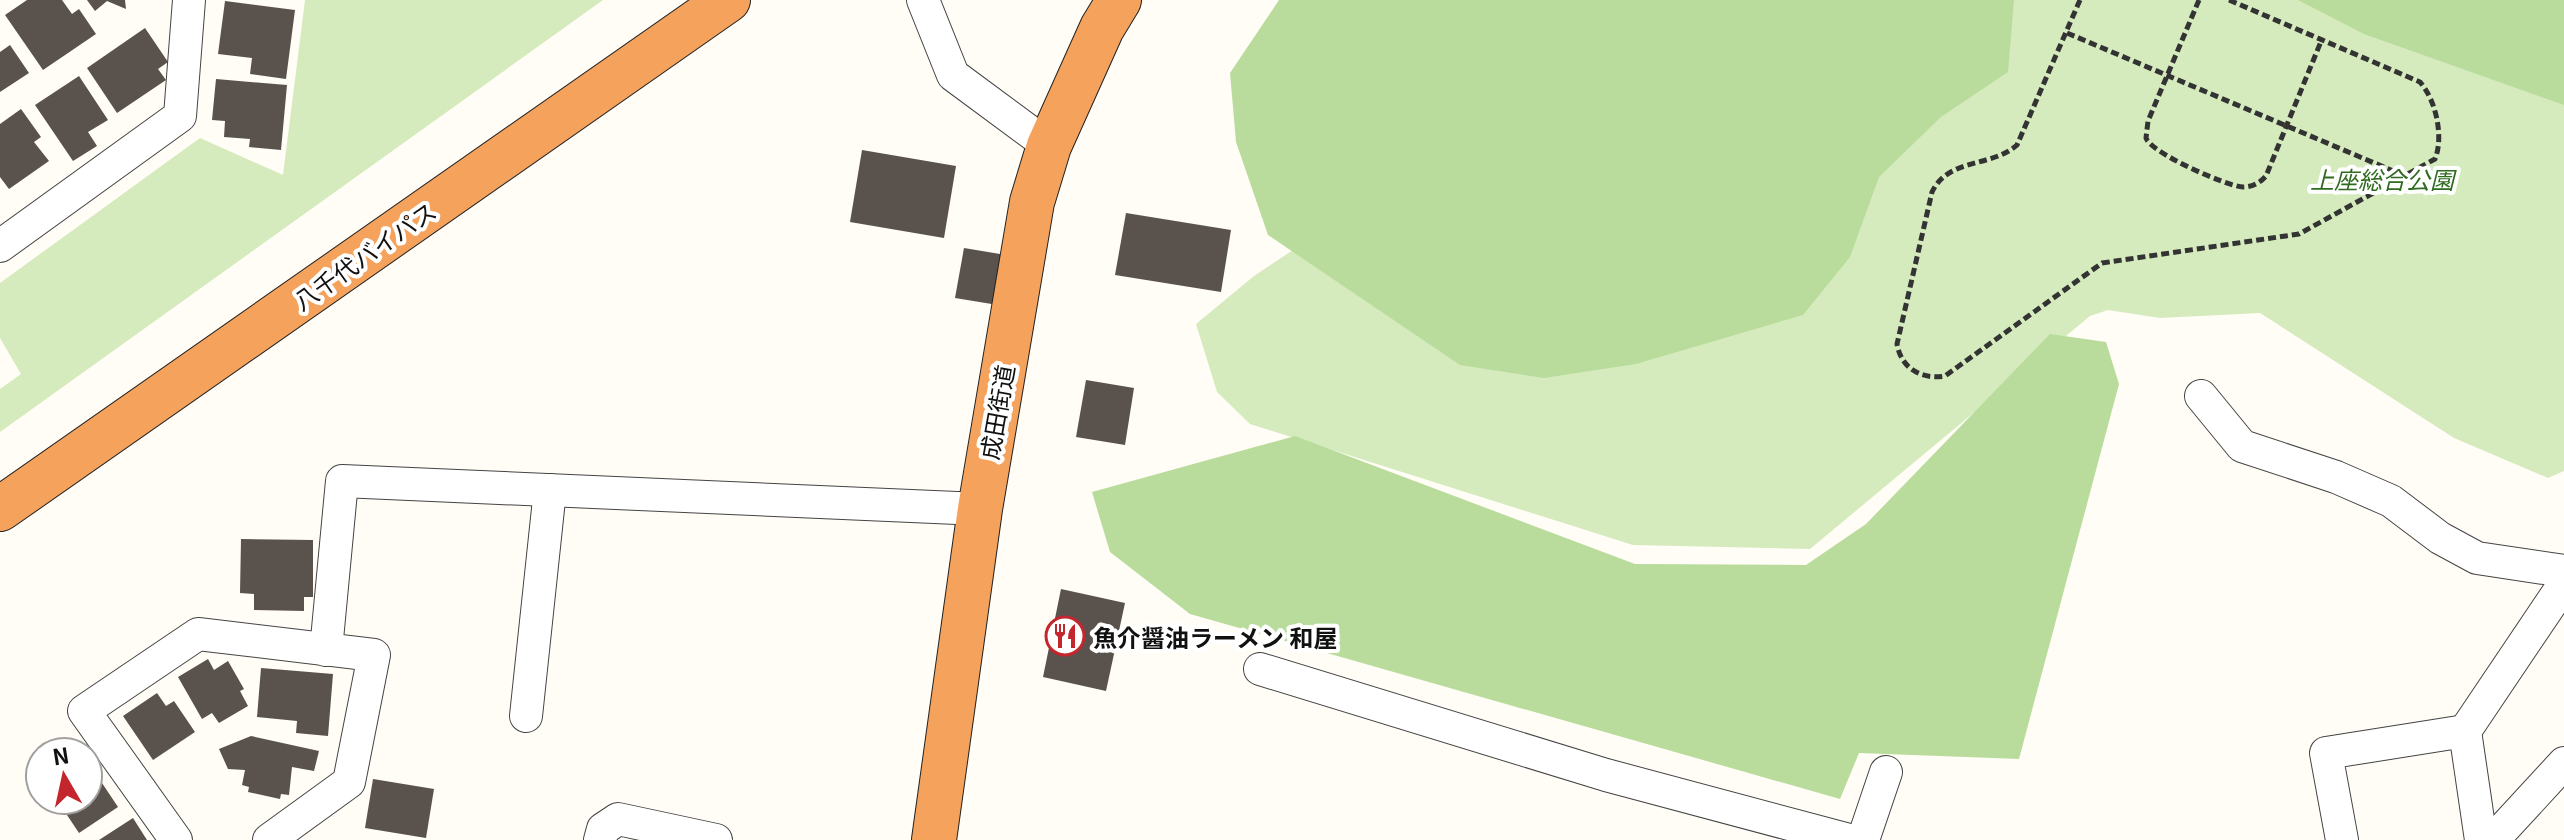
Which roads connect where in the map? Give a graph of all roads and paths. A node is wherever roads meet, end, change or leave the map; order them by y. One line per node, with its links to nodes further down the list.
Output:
1 (189, 0): 14 (street)
2 (728, 0): 17 (highway, 八千代バイパス)
3 (923, 0): 12 (street)
4 (1119, 0): 12 (highway, 成田街道)
5 (2080, 0): 8 (path)
6 (2199, 0): 10 (path)
7 (2229, 0): 9 (path)
8 (2067, 33): 10 (path); 13 (path)
9 (2322, 39): 11 (path); 13 (path)
10 (2167, 76): 11 (path); 11 (path)
11 (2286, 126): 13 (path)
12 (1049, 146): 18 (highway, 成田街道)
13 (2406, 176)
14 (0, 246)
15 (2201, 396): 19 (street)
16 (550, 490): 18 (street); 21 (street); 23 (street)
17 (0, 509)
18 (980, 509): 31 (highway, 成田街道)
19 (2564, 571)
20 (2564, 584): 24 (street)
21 (326, 650): 27 (street); 28 (street)
22 (1260, 669): 32 (street)
23 (526, 716)
24 (2465, 731): 34 (street); 35 (street)
25 (2564, 763): 36 (street)
26 (1886, 772): 33 (street)
27 (176, 840)
28 (269, 840)
29 (600, 840): 30 (street)
30 (716, 840)
31 (934, 840)
32 (1849, 840)
33 (1863, 840)
34 (2342, 840)
35 (2481, 840)
36 (2493, 840)

